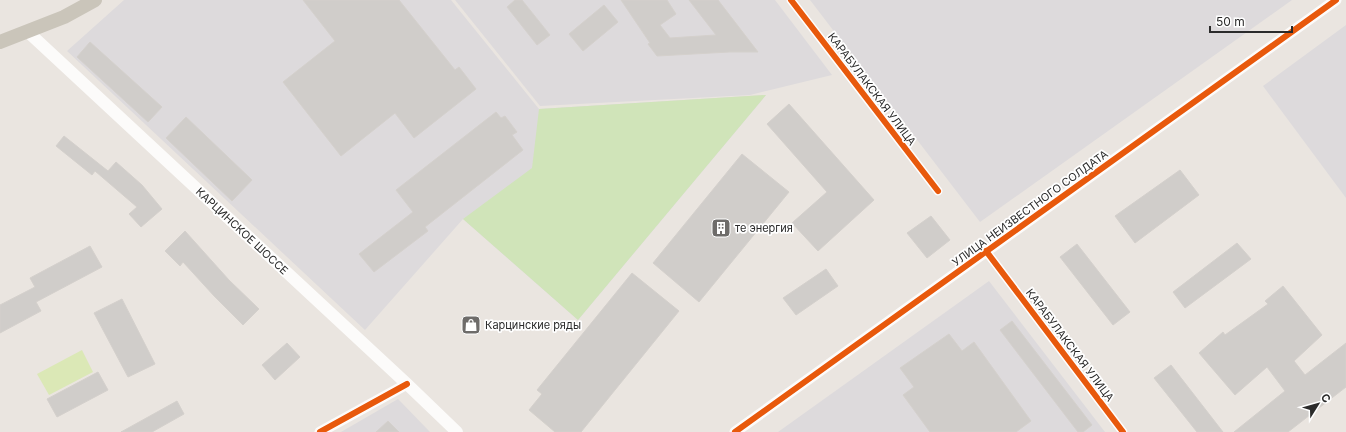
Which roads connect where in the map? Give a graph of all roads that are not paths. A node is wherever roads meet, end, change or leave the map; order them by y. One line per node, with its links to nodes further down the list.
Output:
1 (95, 0): 4 (main road)
2 (791, 0): 6 (street, КАРАБУЛАКСКАЯ УЛИЦА)
3 (1336, 0): 7 (street, УЛИЦА НЕИЗВЕСТНОГО СОЛДАТА)
4 (27, 31): 5 (main road); 8 (main road, КАРЦИНСКОЕ ШОССЕ)
5 (0, 42)
6 (938, 191)
7 (986, 252): 11 (street, УЛИЦА НЕИЗВЕСТНОГО СОЛДАТА); 12 (street, КАРАБУЛАКСКАЯ УЛИЦА)
8 (408, 384): 9 (street); 10 (main road, КАРЦИНСКОЕ ШОССЕ)
9 (320, 432)
10 (457, 432)
11 (736, 432)
12 (1124, 432)

